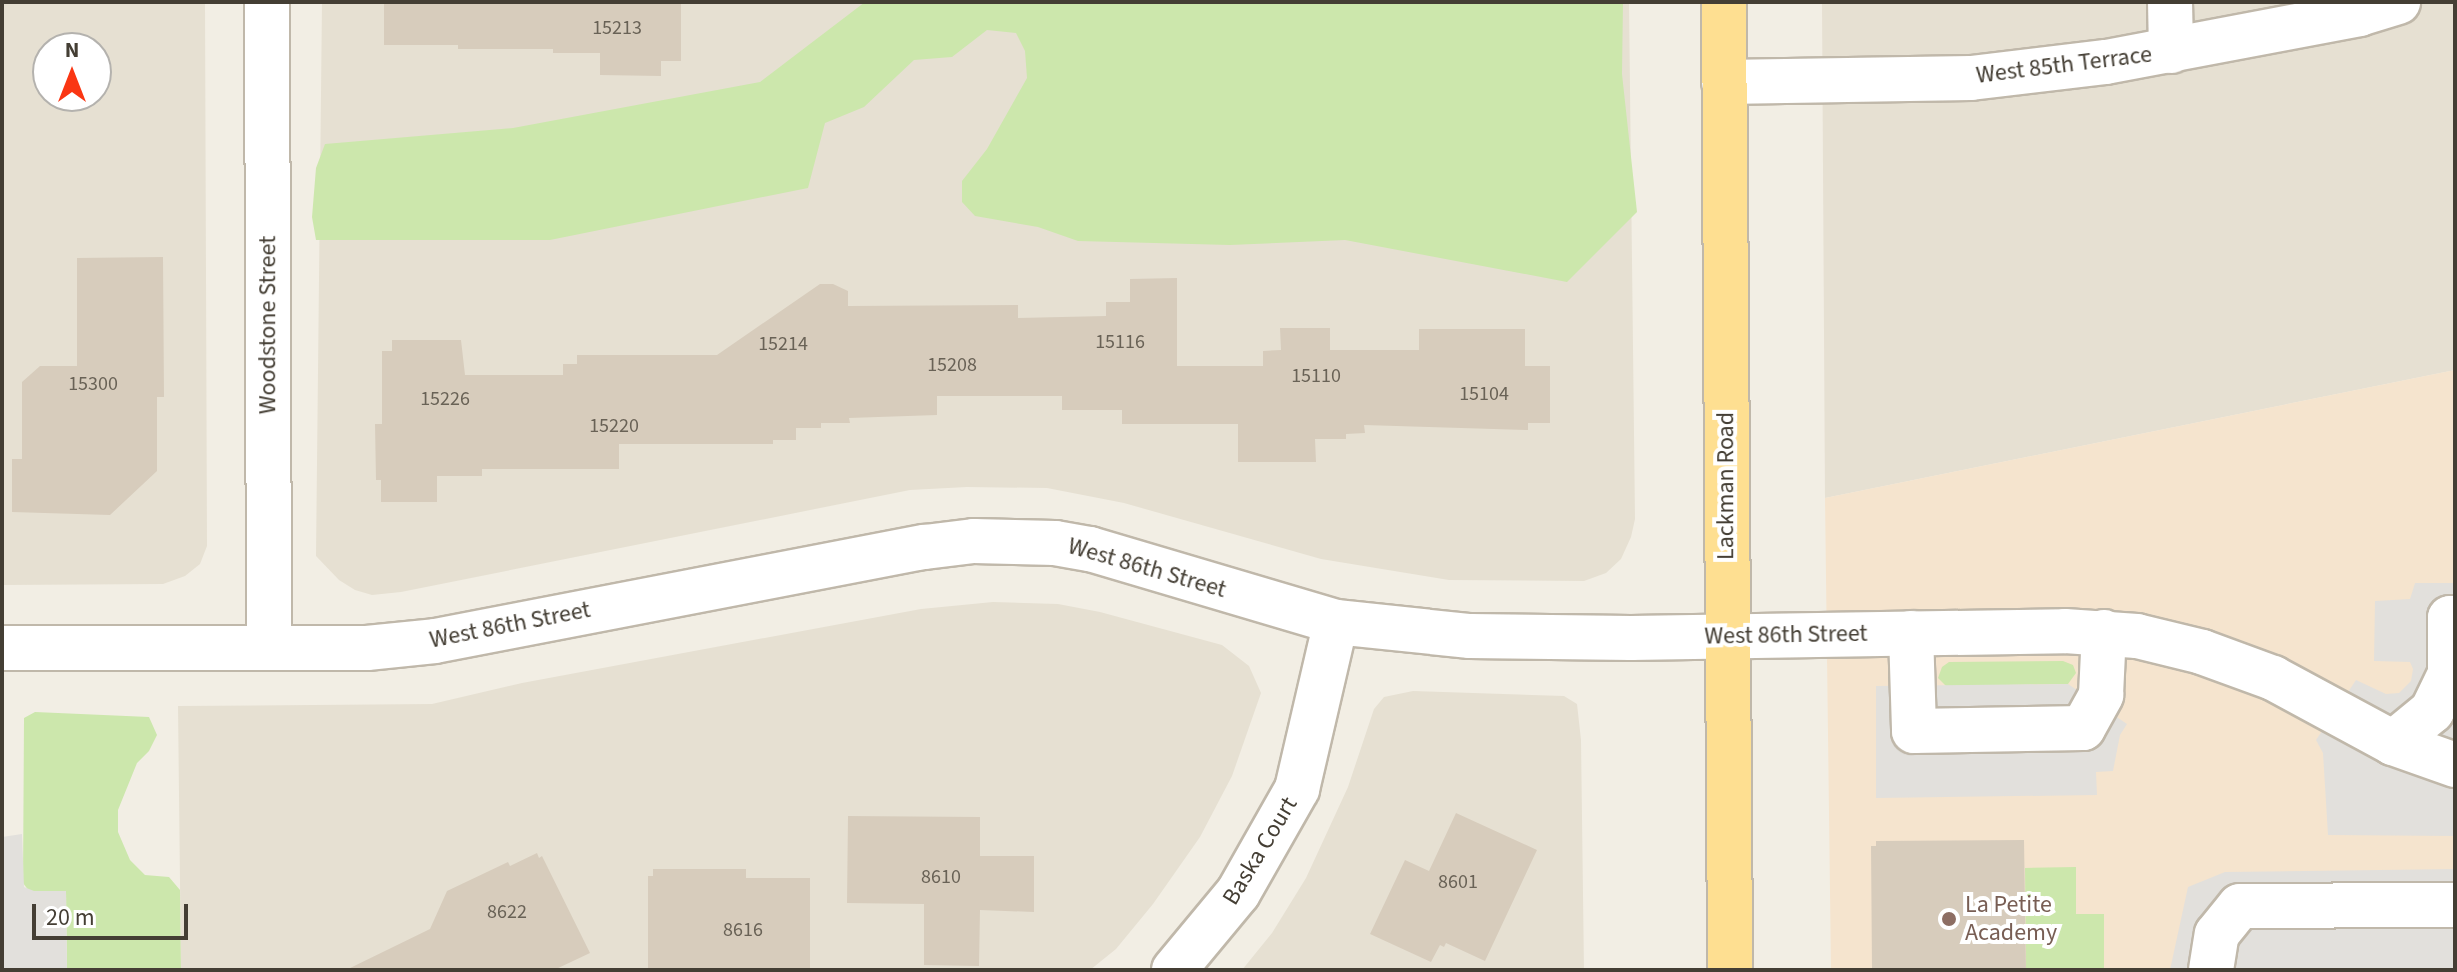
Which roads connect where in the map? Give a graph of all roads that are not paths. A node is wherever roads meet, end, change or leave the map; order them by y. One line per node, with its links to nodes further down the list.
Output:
1 (267, 2): 13 (street, Woodstone Street)
2 (1724, 2): 6 (main road, Lackman Road)
3 (2170, 2): 5 (street)
4 (2398, 2): 5 (street, West 85th Terrace)
5 (2171, 51): 6 (street, West 85th Terrace)
6 (1724, 82): 11 (main road, Lackman Road)
7 (2455, 618): 14 (street)
8 (1336, 622): 11 (street, West 86th Street); 13 (street, West 86th Street); 17 (street, Baska Court)
9 (2104, 632): 10 (street, West 86th Street); 10 (street); 14 (street, West 86th Street)
10 (1911, 633): 11 (street, West 86th Street)
11 (1726, 635): 18 (main road, Lackman Road)
12 (2, 648): 13 (street, West 86th Street)
13 (269, 648)
14 (2393, 743): 15 (street, West 86th Street)
15 (2455, 765)
16 (2455, 905): 19 (street)
17 (1174, 970)
18 (1730, 970)
19 (2211, 970)

